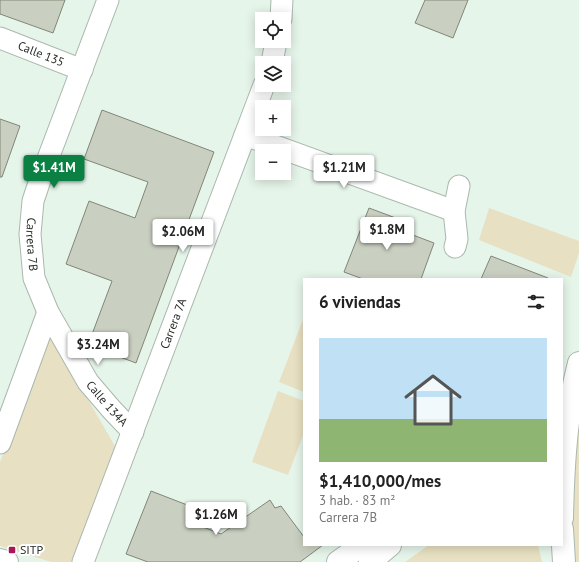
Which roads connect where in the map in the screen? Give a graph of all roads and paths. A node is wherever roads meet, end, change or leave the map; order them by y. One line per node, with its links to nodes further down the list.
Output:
1 (108, 0): 5 (street, Carrera 7B)
2 (282, 0): 3 (street)
3 (281, 12)
4 (0, 38): 5 (street, Calle 135)
5 (82, 70): 11 (street, Carrera 7B)
6 (261, 92): 7 (street, Carrera 7A)
7 (245, 135): 9 (street); 13 (street, Carrera 7A)
8 (459, 186): 9 (street)
9 (454, 211): 10 (street)
10 (455, 247)
11 (48, 312): 13 (street, Calle 134A); 14 (street)
12 (572, 380): 15 (main road)
13 (133, 432): 22 (street, Carrera 7A)
14 (0, 443)
15 (563, 497)
16 (361, 546): 23 (main road)
17 (389, 546): 24 (main road)
18 (552, 546): 25 (main road)
19 (563, 546): 26 (main road)
20 (0, 560): 21 (main road)
21 (7, 562)
22 (83, 562)
23 (338, 562)
24 (370, 562)
25 (560, 562)
26 (564, 562)

